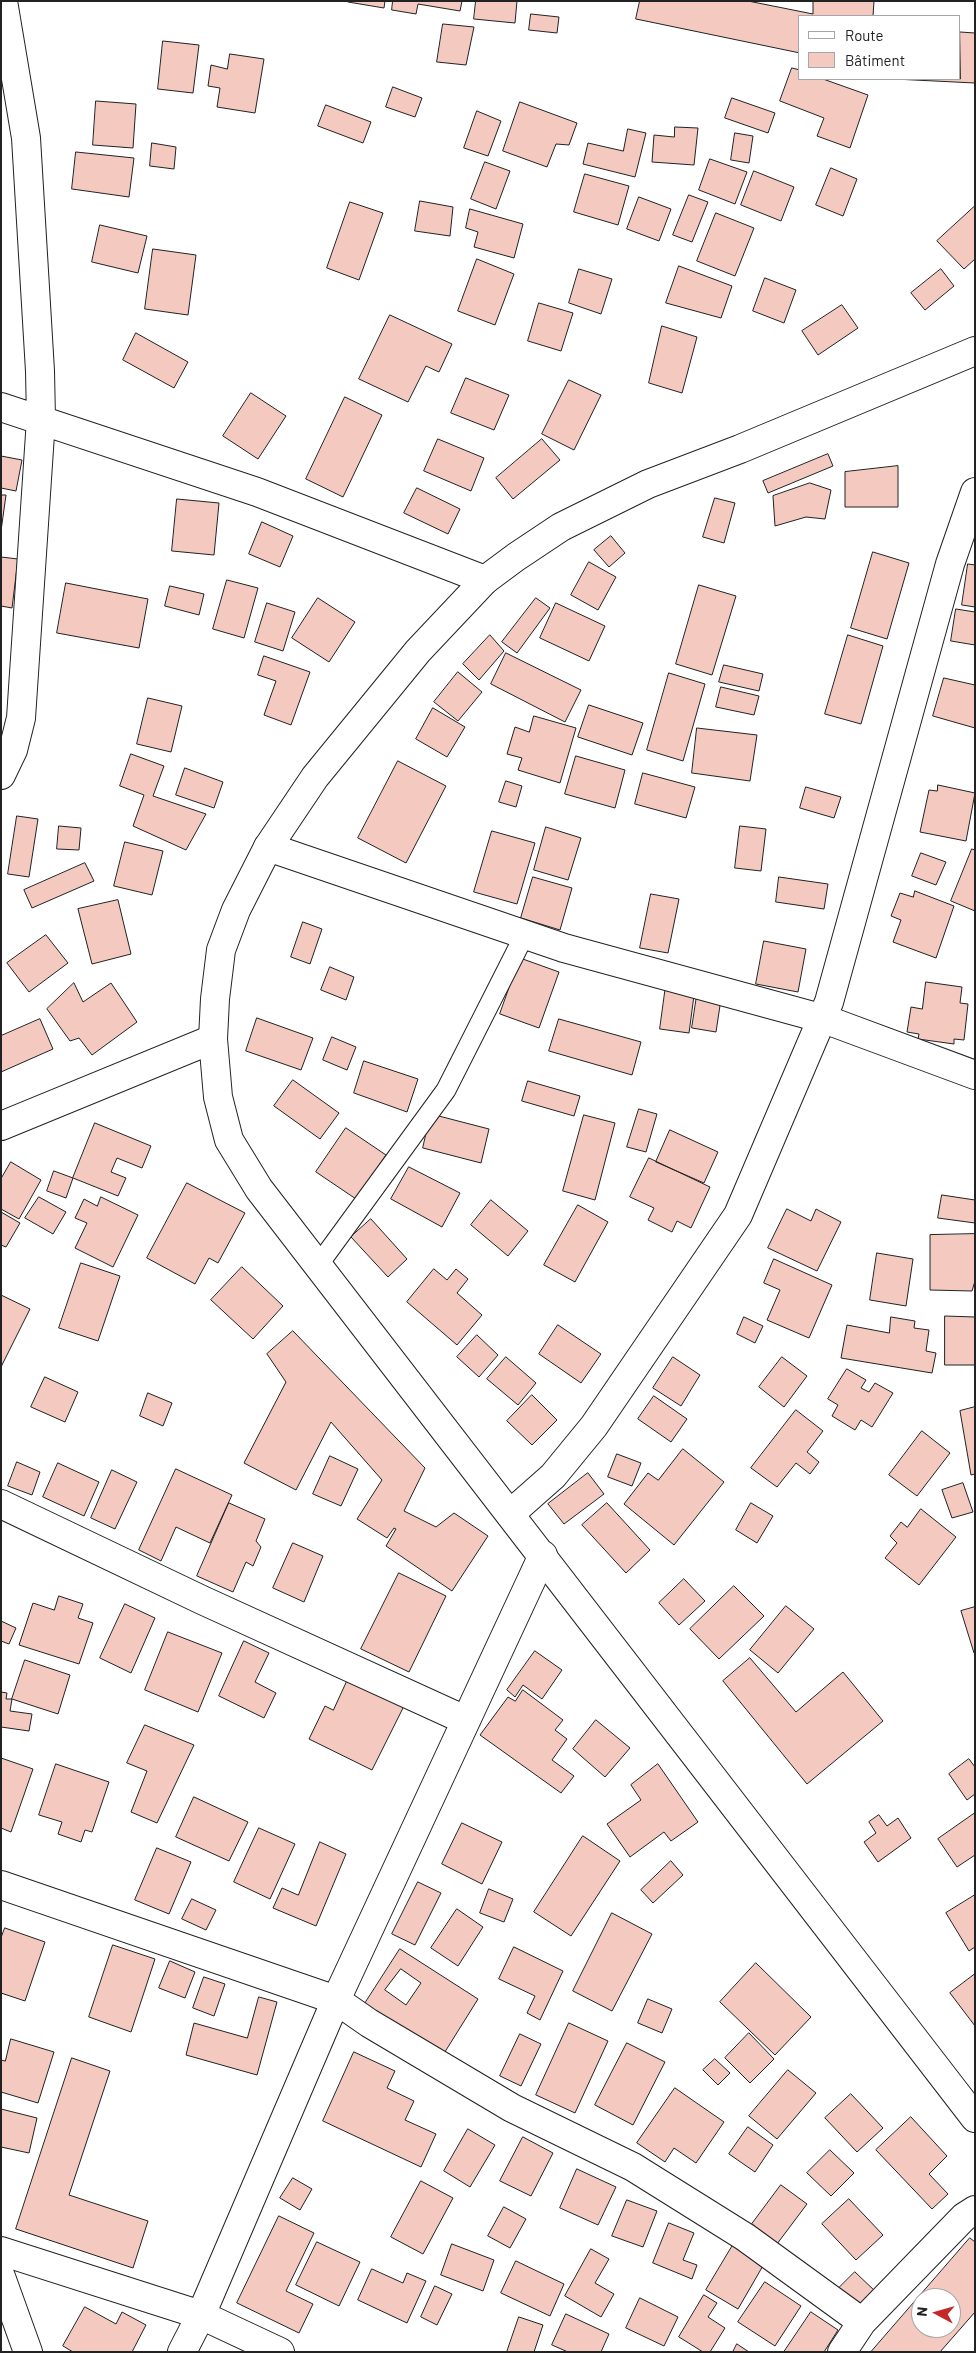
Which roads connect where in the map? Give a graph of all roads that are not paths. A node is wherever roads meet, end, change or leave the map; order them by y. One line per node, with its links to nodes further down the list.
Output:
1 (3, 1): 4 (street)
2 (975, 351): 6 (street)
3 (1, 407): 4 (street)
4 (40, 420): 6 (street); 7 (street)
5 (975, 492): 10 (street)
6 (485, 580): 8 (street)
7 (1, 774)
8 (268, 847): 9 (street); 11 (street)
9 (524, 936): 10 (street); 14 (lane)
10 (824, 1019): 12 (street); 16 (street)
11 (213, 1039): 13 (street); 14 (street)
12 (975, 1075)
13 (1, 1126)
14 (319, 1264): 16 (street)
15 (1, 1504): 18 (street)
16 (510, 1514): 17 (street)
17 (543, 1555): 18 (street); 21 (street)
18 (465, 1720): 20 (street)
19 (1, 1885): 20 (street)
20 (336, 2000): 25 (street); 26 (street)
21 (975, 2118)
22 (975, 2210): 26 (street)
23 (1, 2251): 25 (street)
24 (1, 2277): 27 (street)
25 (201, 2315): 28 (street); 29 (street)
26 (862, 2322): 30 (street)
27 (28, 2352)
28 (182, 2352)
29 (280, 2352)
30 (842, 2352)

